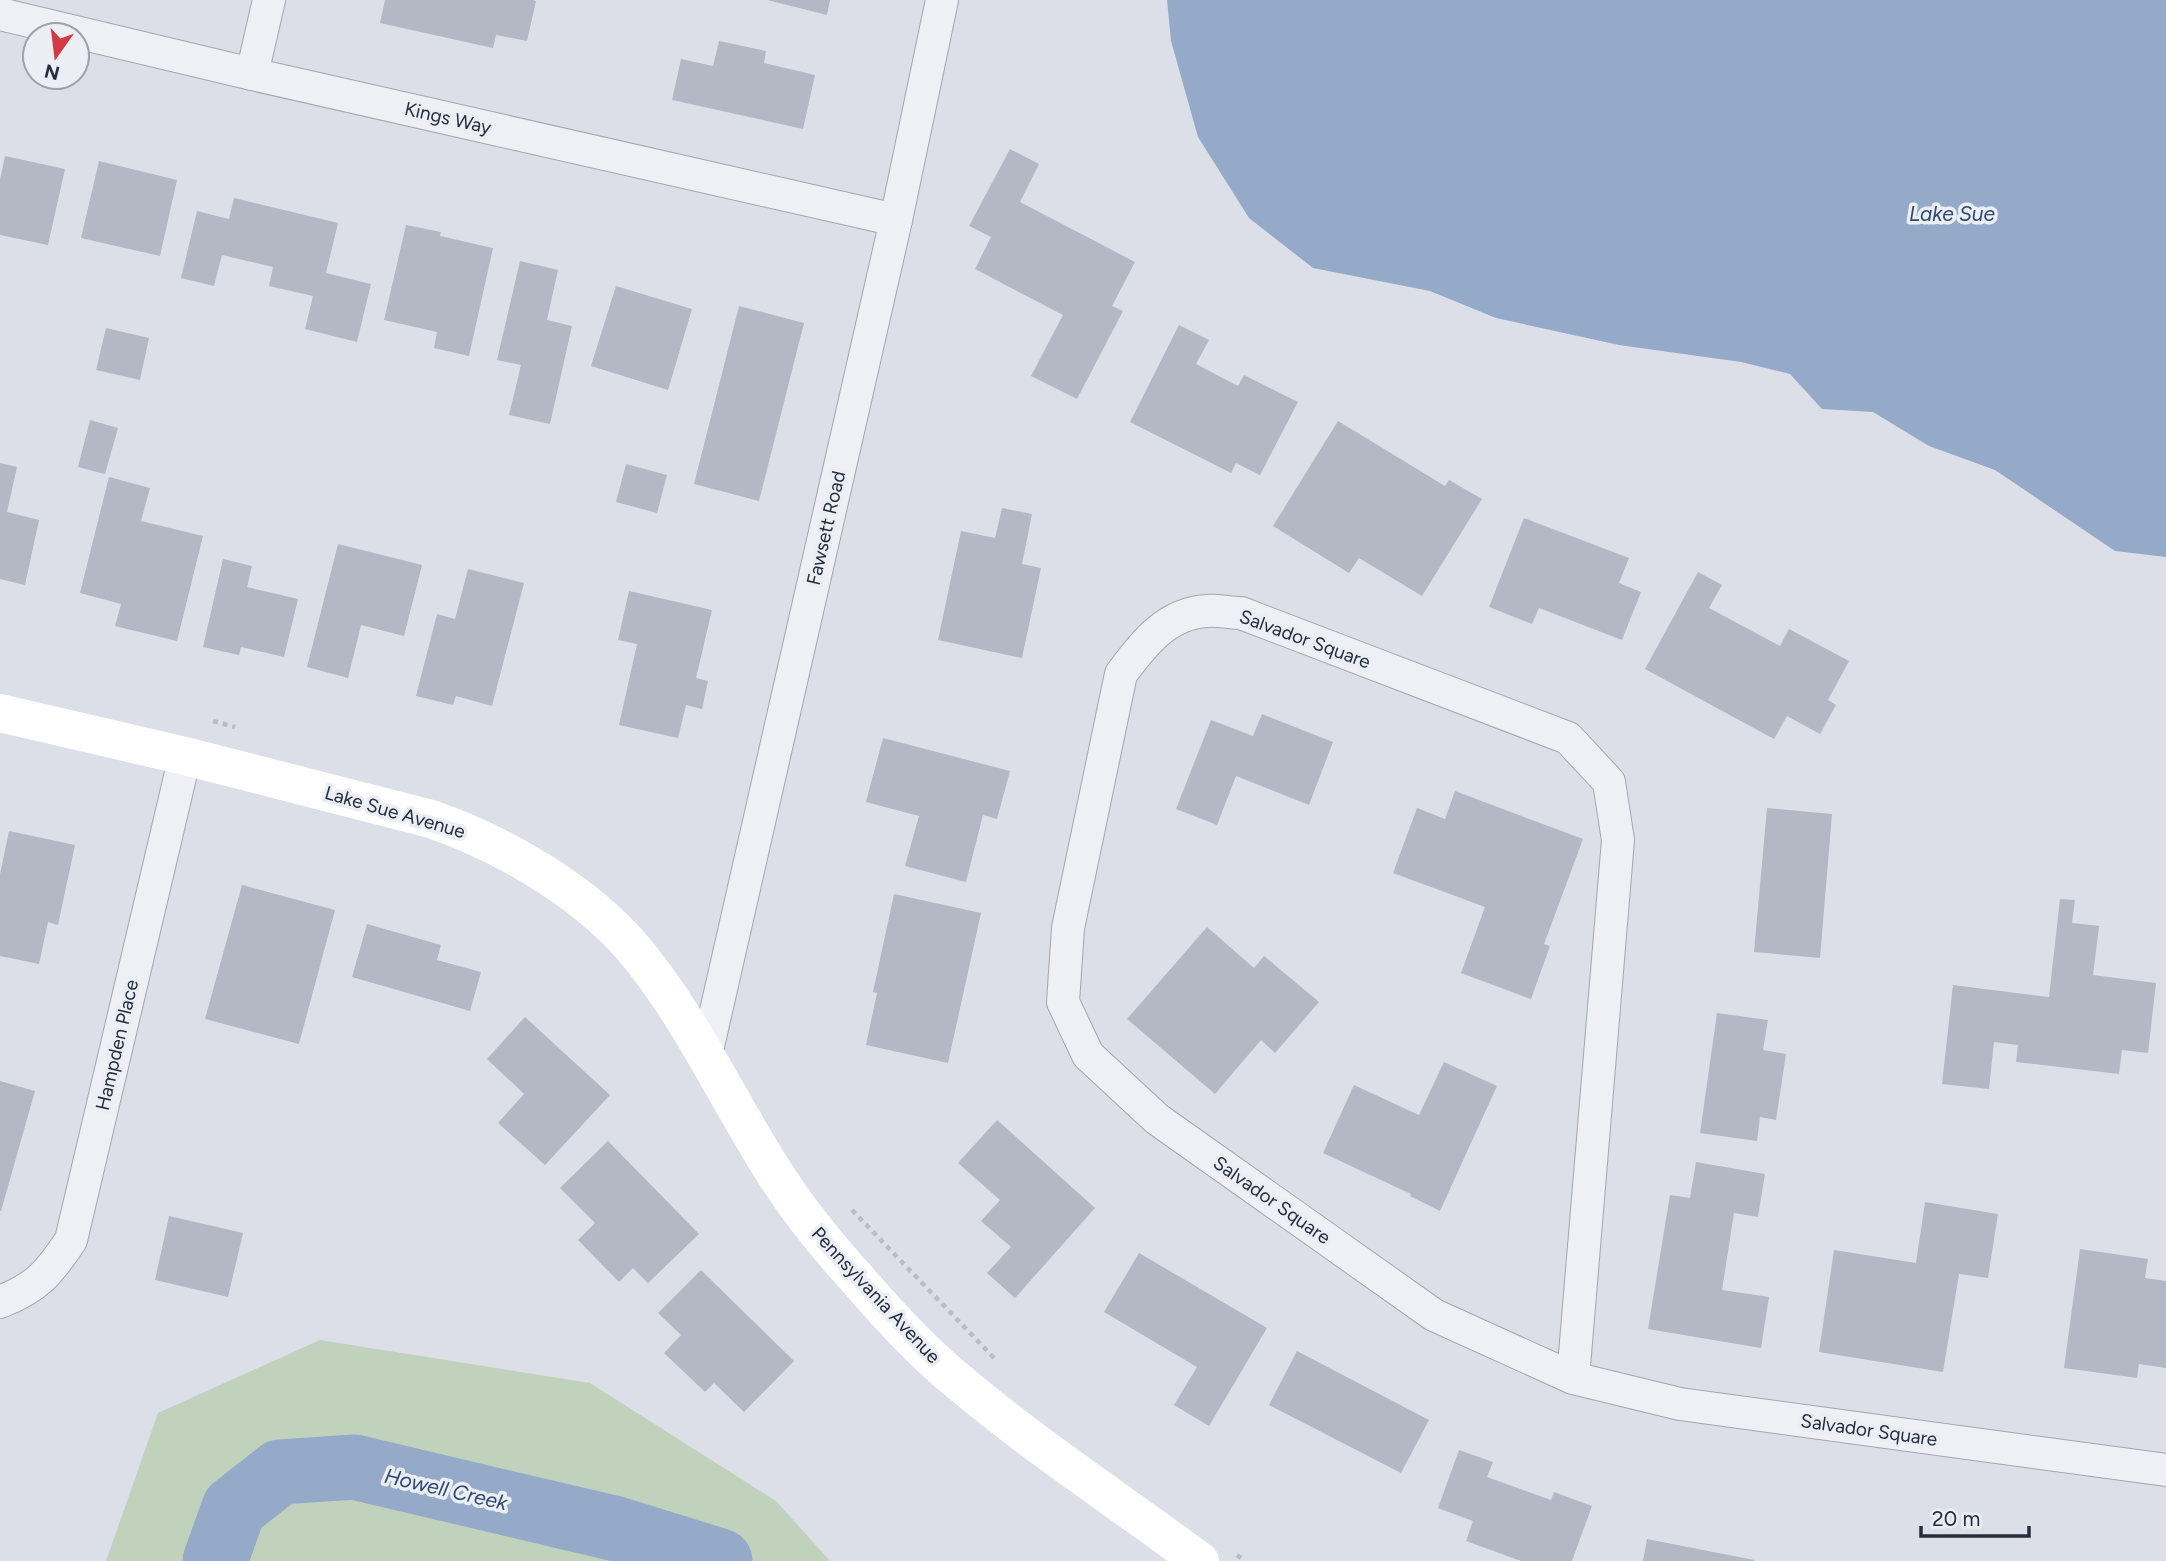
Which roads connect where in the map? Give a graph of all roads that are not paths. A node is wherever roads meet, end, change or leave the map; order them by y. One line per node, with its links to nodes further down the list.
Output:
1 (269, 0): 4 (street)
2 (942, 0): 5 (street, Fawsett Road)
3 (0, 14): 4 (street, Kings Way)
4 (252, 74): 5 (street, Kings Way)
5 (896, 220): 8 (street, Fawsett Road)
6 (0, 713): 7 (street, Lake Sue Avenue)
7 (185, 756): 8 (street, Lake Sue Avenue); 9 (street, Hampden Place)
8 (706, 1055): 12 (street, Pennsylvania Avenue)
9 (0, 1302)
10 (1573, 1378): 10 (street, Salvador Square); 11 (street, Salvador Square)
11 (2166, 1470)
12 (1200, 1561)

